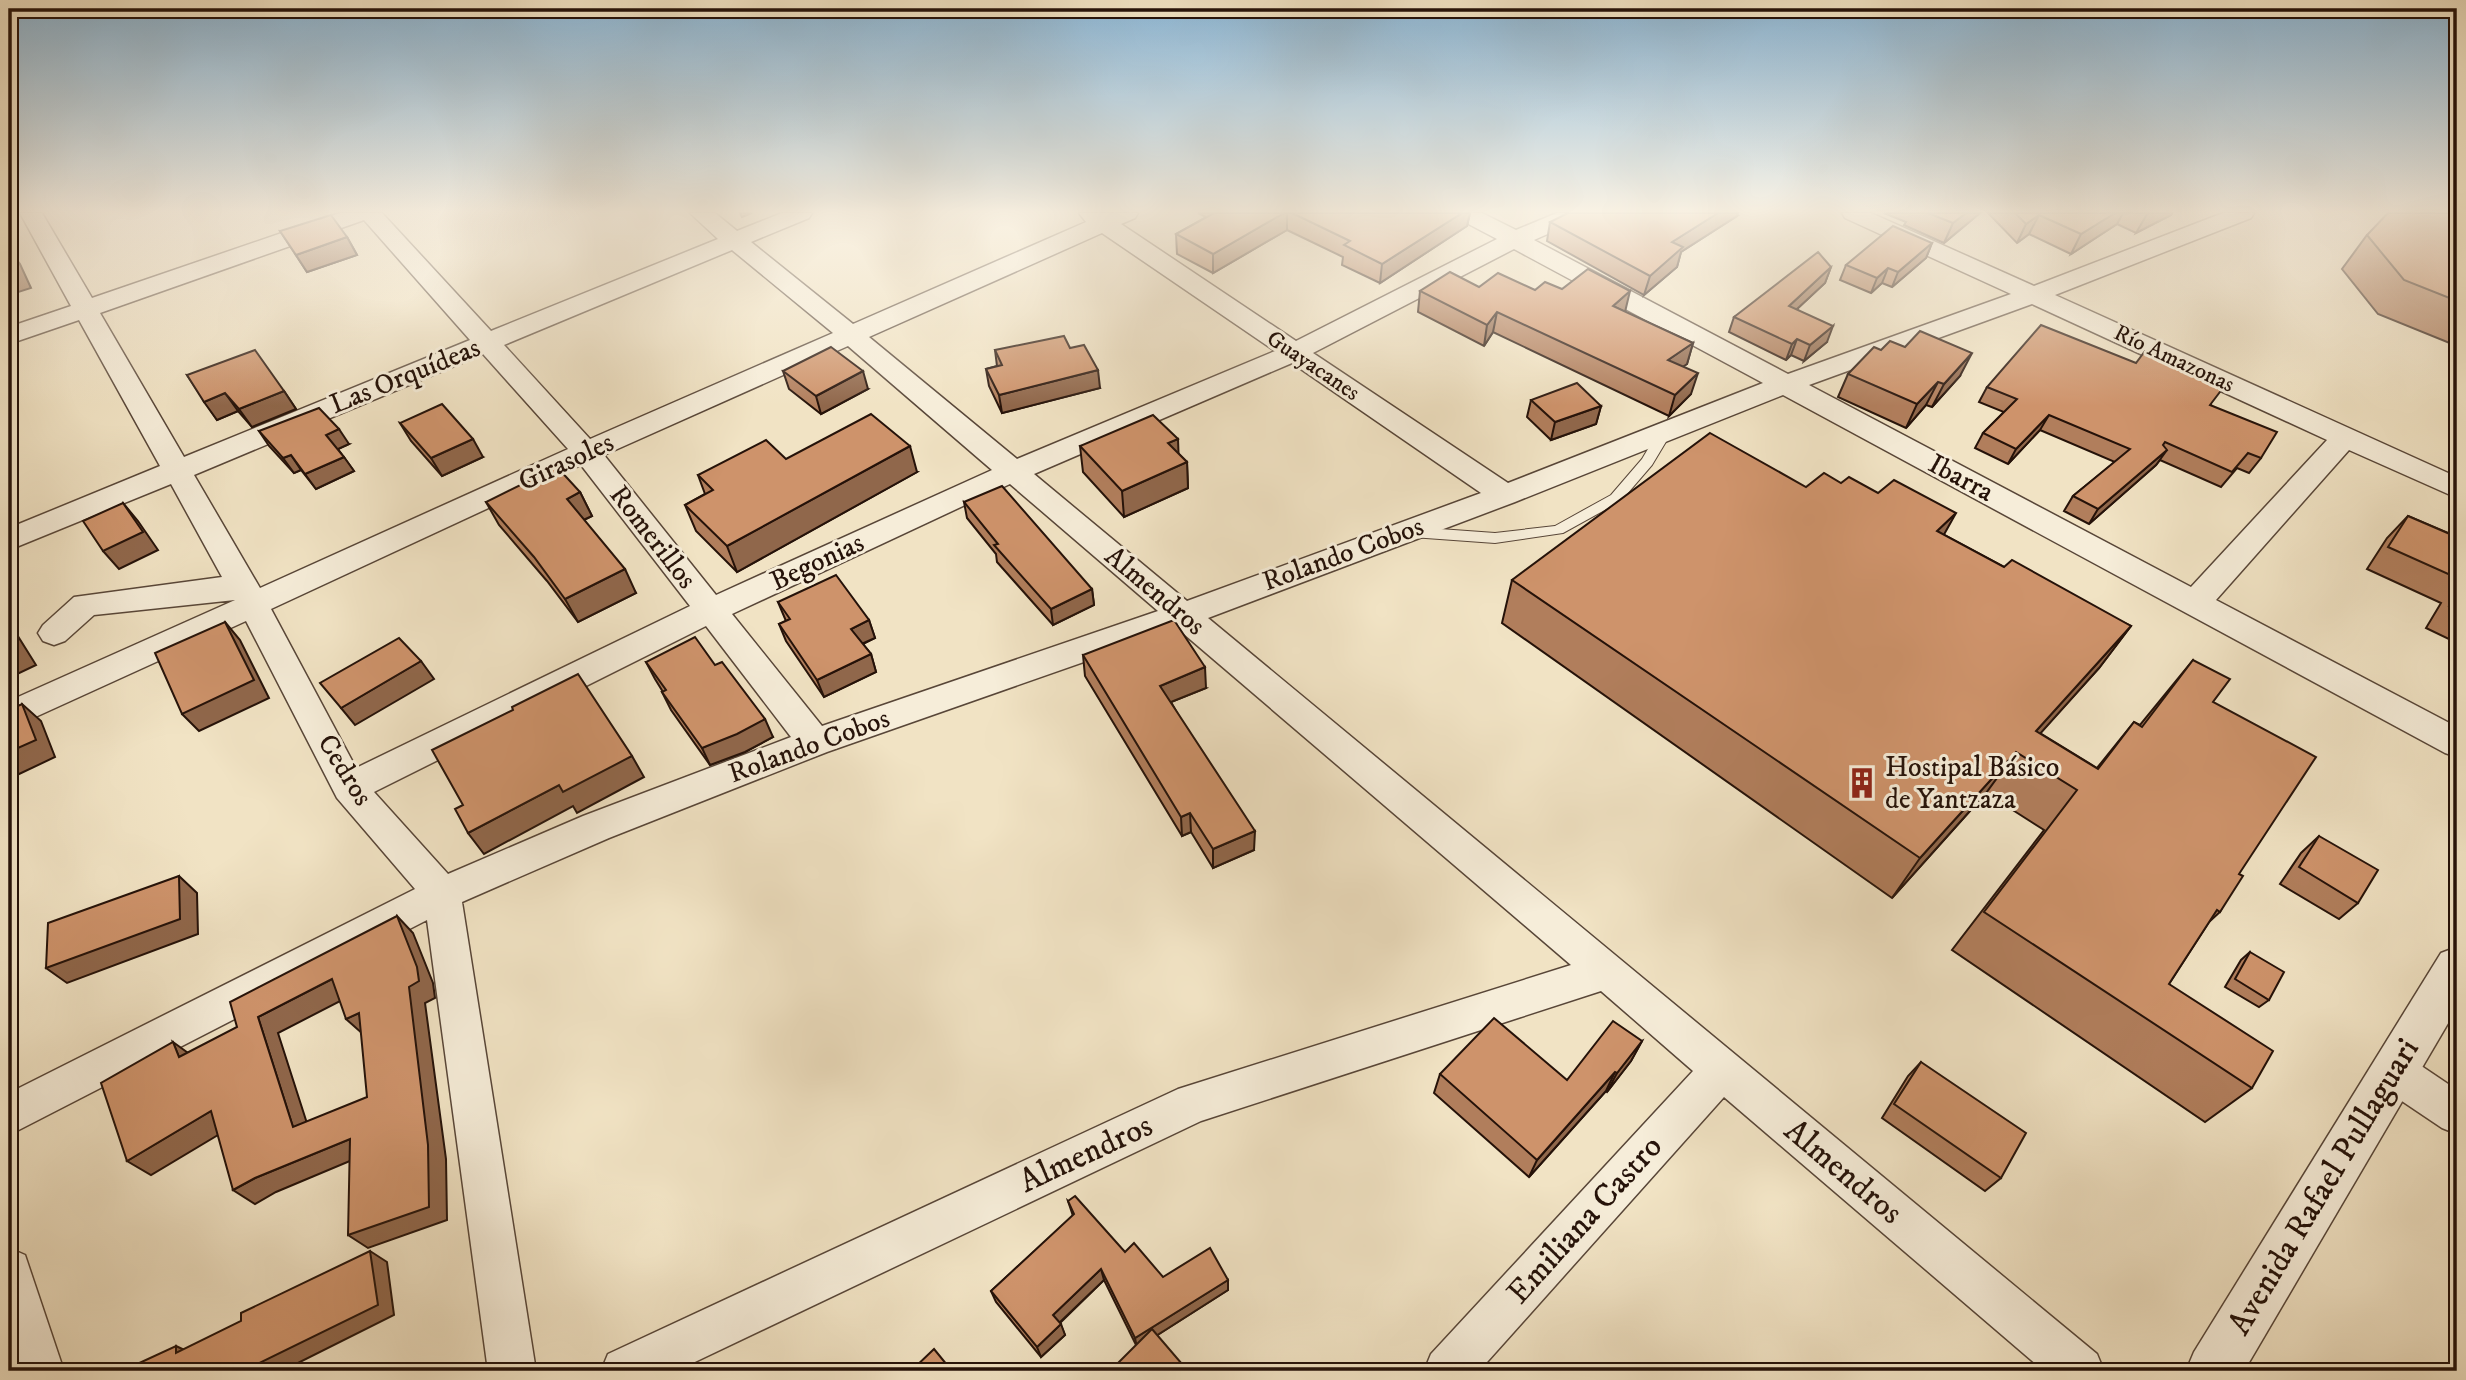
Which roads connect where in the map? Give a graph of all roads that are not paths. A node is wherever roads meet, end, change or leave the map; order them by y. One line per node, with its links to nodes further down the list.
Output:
1 (68, 277): 13 (street, Cedros)
2 (176, 277): 13 (street)
3 (428, 277): 16 (street, Romerillos)
4 (644, 277): 16 (street, Las Orquídeas)
5 (780, 277): 14 (street, Almendros)
6 (974, 277): 14 (street, Girasoles)
7 (1190, 277): 17 (street, Guayacanes)
8 (1441, 277): 17 (street, Begonias)
9 (1585, 277): 18 (street, Ibarra)
10 (1998, 277): 12 (street, Río Amazonas)
11 (2077, 277): 12 (street, Rolando Cobos)
12 (2035, 294): 18 (street, Rolando Cobos); 20 (street, Río Amazonas)
13 (86, 309): 15 (street); 22 (street, Cedros)
14 (851, 335): 21 (street, Girasoles); 23 (street, Almendros)
15 (9, 336)
16 (486, 343): 21 (street, Romerillos); 22 (street, Las Orquídeas)
17 (1293, 353): 23 (street, Begonias); 25 (street, Guayacanes)
18 (1786, 384): 19 (street, Rolando Cobos); 29 (street, Ibarra)
19 (1666, 430): 25 (street, Rolando Cobos); 26 (lane)
20 (2345, 437): 24 (street, Río Amazonas); 29 (street)
21 (586, 452): 28 (street, Girasoles); 30 (street, Romerillos)
22 (177, 470): 27 (street, Las Orquídeas); 28 (street, Cedros)
23 (1012, 471): 30 (street, Begonias); 31 (street, Almendros)
24 (2457, 488)
25 (1505, 495): 26 (street, Rolando Cobos)
26 (1403, 531): 31 (street, Rolando Cobos)
27 (9, 540)
28 (248, 596): 32 (street); 33 (street, Girasoles); 36 (street, Cedros)
29 (2195, 603): 35 (street, Ibarra)
30 (711, 610): 34 (street, Romerillos); 36 (street, Begonias)
31 (1182, 615): 34 (street, Rolando Cobos); 39 (street, Almendros)
32 (54, 633)
33 (9, 716)
34 (816, 742): 37 (street, Rolando Cobos)
35 (2457, 743)
36 (349, 788): 37 (street, Cedros)
37 (442, 894): 43 (street, Rolando Cobos); 46 (street)
38 (2457, 967): 41 (street, Avenida Rafael Pullaguari)
39 (1606, 972): 40 (street, Almendros); 47 (street, Almendros)
40 (1721, 1069): 48 (street, Emiliana Castro); 49 (street, Almendros)
41 (2393, 1072): 42 (street); 50 (street, Avenida Rafael Pullaguari)
42 (2457, 1114)
43 (9, 1115)
44 (9, 1271): 45 (street)
45 (40, 1371)
46 (512, 1371)
47 (625, 1371)
48 (1448, 1371)
49 (2080, 1371)
50 (2213, 1371)

